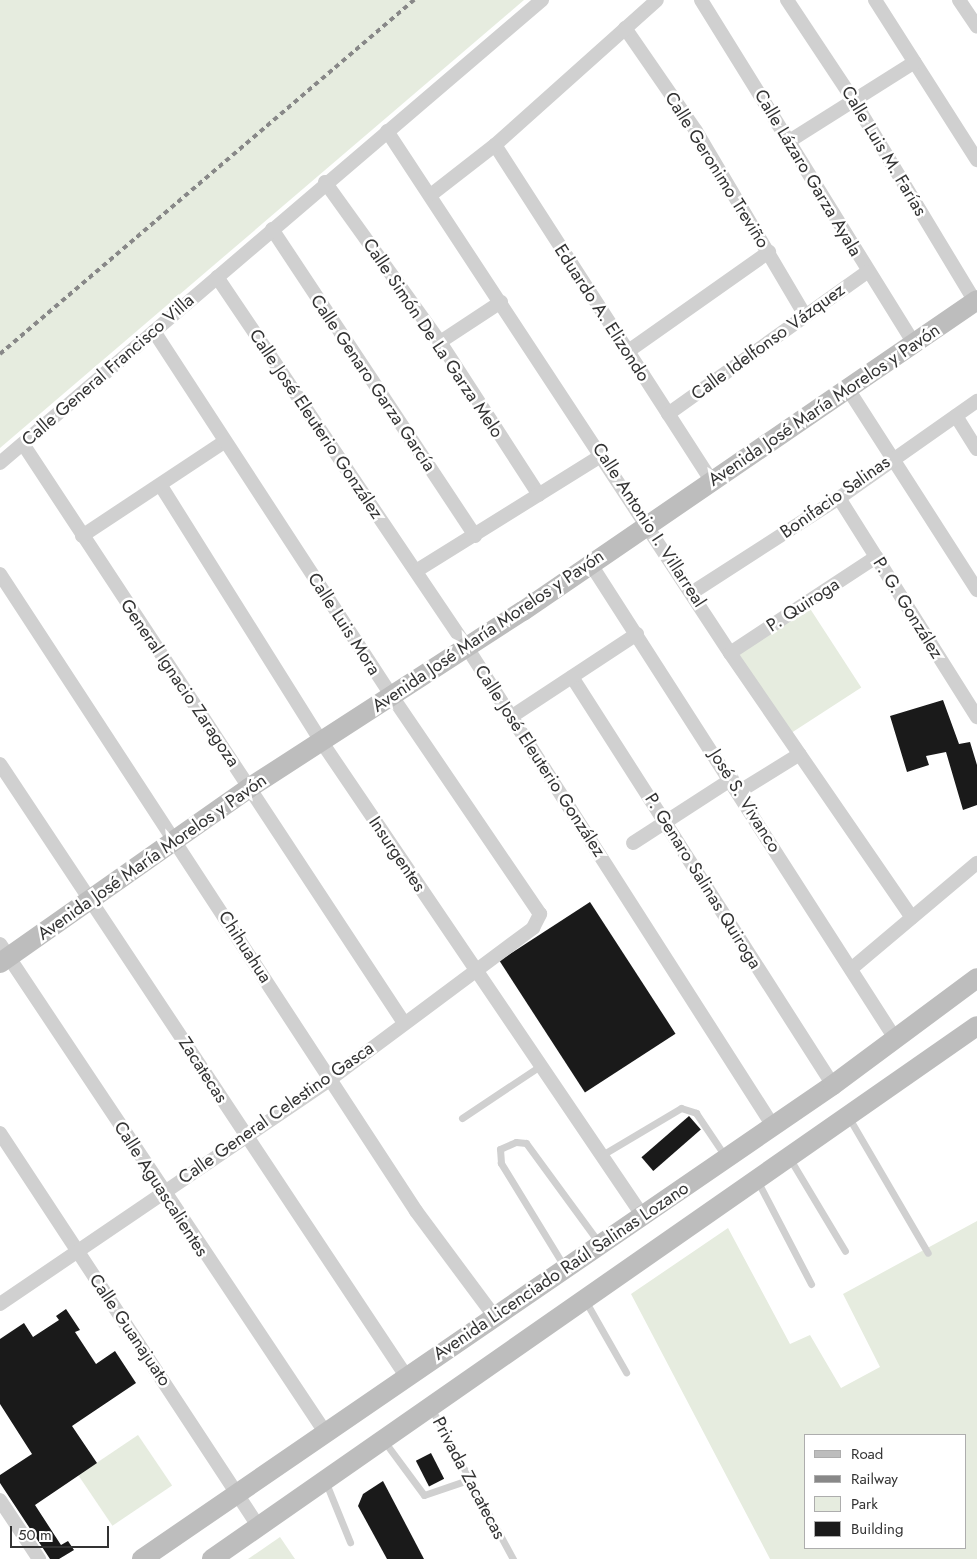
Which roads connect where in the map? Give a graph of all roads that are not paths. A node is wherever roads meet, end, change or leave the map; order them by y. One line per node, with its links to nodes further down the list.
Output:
1 (542, 0): 11 (street, Calle General Francisco Villa)
2 (657, 0): 8 (street)
3 (701, 0): 12 (street, Calle Lázaro Garza Ayala)
4 (787, 0): 10 (street, Calle Luis M. Farías)
5 (875, 0): 9 (street)
6 (959, 0): 7 (street)
7 (974, 18)
8 (625, 28): 13 (street); 18 (street, Calle Geronimo Treviño)
9 (915, 62): 10 (street); 14 (street)
10 (854, 101): 12 (street); 22 (street, Calle Luis M. Farías)
11 (387, 131): 15 (street, Calle General Francisco Villa); 16 (street, Calle Antonio I. Villarreal)
12 (791, 140): 19 (street, Calle Lázaro Garza Ayala)
13 (495, 145): 16 (street); 27 (street, Eduardo A. Elizondo)
14 (977, 160)
15 (325, 182): 17 (street, Calle General Francisco Villa); 25 (street, Calle Simón De La Garza Melo)
16 (432, 194): 21 (street, Calle Antonio I. Villarreal)
17 (272, 229): 20 (street, Calle General Francisco Villa); 44 (street, Calle Genaro Garza García)
18 (769, 252): 23 (street, Calle Geronimo Treviño); 27 (street)
19 (867, 272): 23 (street, Calle Idelfonso Vázquez); 26 (street, Calle Lázaro Garza Ayala)
20 (216, 277): 24 (street, Calle General Francisco Villa); 47 (street, Calle José Eleuterio González)
21 (501, 302): 25 (street); 35 (street, Calle Antonio I. Villarreal)
22 (976, 302): 26 (main road, Avenida José María Morelos y Pavón)
23 (804, 315): 30 (street, Calle Idelfonso Vázquez)
24 (154, 331): 32 (street, Calle Luis Mora); 33 (street, Calle General Francisco Villa)
25 (440, 342): 40 (street, Calle Simón De La Garza Melo)
26 (915, 345): 28 (main road, Avenida José María Morelos y Pavón)
27 (627, 352): 30 (street, Eduardo A. Elizondo)
28 (848, 389): 36 (street); 38 (main road, Avenida José María Morelos y Pavón)
29 (977, 400): 31 (street, Bonifacio Salinas)
30 (668, 414): 38 (street, Eduardo A. Elizondo)
31 (956, 416): 34 (street); 36 (street, Bonifacio Salinas)
32 (224, 442): 39 (street); 55 (street, Calle Luis Mora)
33 (23, 444): 37 (street, Calle General Francisco Villa); 43 (street, General Ignacio Zaragoza)
34 (977, 448)
35 (602, 455): 40 (street); 42 (street, Calle Antonio I. Villarreal)
36 (892, 458): 41 (street, Bonifacio Salinas); 49 (street)
37 (0, 463)
38 (711, 480): 42 (main road, Avenida José María Morelos y Pavón)
39 (161, 486): 43 (street); 58 (street, Insurgentes)
40 (539, 495): 44 (street)
41 (839, 498): 45 (street, P. G. González); 50 (street, Bonifacio Salinas)
42 (648, 523): 46 (main road, Avenida José María Morelos y Pavón); 50 (street, Calle Antonio I. Villarreal)
43 (82, 536): 62 (street, General Ignacio Zaragoza)
44 (475, 536): 47 (street)
45 (876, 557): 53 (street, P. Quiroga); 57 (street, P. G. González)
46 (590, 563): 51 (street, José S. Vivanco); 52 (main road, Avenida José María Morelos y Pavón)
47 (416, 571): 52 (street, Calle José Eleuterio González)
48 (0, 574): 65 (street, Chihuahua)
49 (977, 590)
50 (693, 592): 53 (street, Calle Antonio I. Villarreal)
51 (636, 634): 54 (street); 61 (street, José S. Vivanco)
52 (466, 646): 55 (main road, Avenida José María Morelos y Pavón); 56 (street, Calle José Eleuterio González)
53 (730, 653): 59 (street, Calle Antonio I. Villarreal)
54 (572, 677): 56 (street); 64 (street, P. Genaro Salinas Quiroga)
55 (391, 695): 58 (main road, Avenida José María Morelos y Pavón); 69 (street, Calle Luis Mora)
56 (511, 717): 83 (street, Calle José Eleuterio González)
57 (977, 717)
58 (322, 741): 62 (main road, Avenida José María Morelos y Pavón); 73 (street, Insurgentes)
59 (800, 754): 63 (street); 70 (street, Calle Antonio I. Villarreal)
60 (0, 764): 68 (street, Zacatecas)
61 (732, 779): 63 (street, José S. Vivanco); 64 (street)
62 (249, 788): 65 (main road, Avenida José María Morelos y Pavón); 75 (street, General Ignacio Zaragoza)
63 (740, 791): 72 (street, José S. Vivanco)
64 (667, 822): 66 (street); 80 (street, P. Genaro Salinas Quiroga)
65 (175, 841): 68 (main road, Avenida José María Morelos y Pavón); 79 (street, Chihuahua)
66 (633, 843)
67 (977, 863): 70 (street)
68 (91, 899): 71 (main road, Avenida José María Morelos y Pavón); 85 (street, Zacatecas)
69 (540, 914): 73 (street, Calle General Celestino Gasca)
70 (912, 918): 72 (street)
71 (3, 955): 90 (street, Calle Aguascalientes)
72 (851, 969): 77 (street, José S. Vivanco)
73 (476, 972): 75 (street, Calle General Celestino Gasca); 78 (street, Insurgentes)
74 (977, 978): 77 (main road, Avenida Licenciado Raúl Salinas Lozano)
75 (404, 1023): 79 (street, Calle General Celestino Gasca)
76 (977, 1026): 81 (main road, Avenida Licenciado Raúl Salinas Lozano)
77 (896, 1040): 80 (main road, Avenida Licenciado Raúl Salinas Lozano)
78 (540, 1066): 82 (lane); 86 (street, Insurgentes)
79 (332, 1078): 85 (street, Calle General Celestino Gasca); 100 (street, Chihuahua)
80 (833, 1085): 83 (main road, Avenida Licenciado Raúl Salinas Lozano)
81 (849, 1117): 88 (main road, Avenida Licenciado Raúl Salinas Lozano); 95 (lane)
82 (462, 1118)
83 (773, 1126): 87 (main road, Avenida Licenciado Raúl Salinas Lozano)
84 (0, 1133): 93 (street, Calle Guanajuato)
85 (246, 1136): 90 (street, Calle General Celestino Gasca); 102 (street, Zacatecas)
86 (602, 1156): 87 (lane); 91 (street, Insurgentes)
87 (727, 1158): 91 (main road, Avenida Licenciado Raúl Salinas Lozano)
88 (790, 1159): 89 (main road, Avenida Licenciado Raúl Salinas Lozano); 94 (lane)
89 (758, 1182): 97 (lane); 98 (main road, Avenida Licenciado Raúl Salinas Lozano)
90 (162, 1192): 93 (street, Calle General Celestino Gasca); 104 (street, Calle Aguascalientes)
91 (642, 1215): 92 (main road, Avenida Licenciado Raúl Salinas Lozano)
92 (600, 1244): 96 (main road, Avenida Licenciado Raúl Salinas Lozano); 96 (lane)
93 (77, 1250): 99 (street, Calle General Celestino Gasca); 108 (street, Calle Guanajuato)
94 (845, 1251)
95 (928, 1253)
96 (565, 1268): 100 (main road, Avenida Licenciado Raúl Salinas Lozano)
97 (811, 1284)
98 (585, 1299): 101 (lane); 103 (main road, Avenida Licenciado Raúl Salinas Lozano)
99 (0, 1304)
100 (494, 1316): 102 (main road, Avenida Licenciado Raúl Salinas Lozano)
101 (626, 1372)
102 (406, 1376): 104 (main road, Avenida Licenciado Raúl Salinas Lozano)
103 (430, 1406): 105 (main road, Avenida Licenciado Raúl Salinas Lozano); 106 (lane, Privada Zacatecas)
104 (325, 1432): 108 (main road, Avenida Licenciado Raúl Salinas Lozano)
105 (382, 1439): 106 (lane); 107 (main road, Avenida Licenciado Raúl Salinas Lozano)
106 (468, 1480): 115 (lane, Privada Zacatecas)
107 (325, 1481): 110 (main road, Avenida Licenciado Raúl Salinas Lozano); 111 (lane)
108 (238, 1492): 110 (street, Calle Guanajuato); 113 (main road, Avenida Licenciado Raúl Salinas Lozano)
109 (0, 1500): 112 (street)
110 (259, 1527): 114 (main road, Avenida Licenciado Raúl Salinas Lozano)
111 (350, 1542)
112 (39, 1559)
113 (142, 1559)
114 (212, 1559)
115 (514, 1559)

